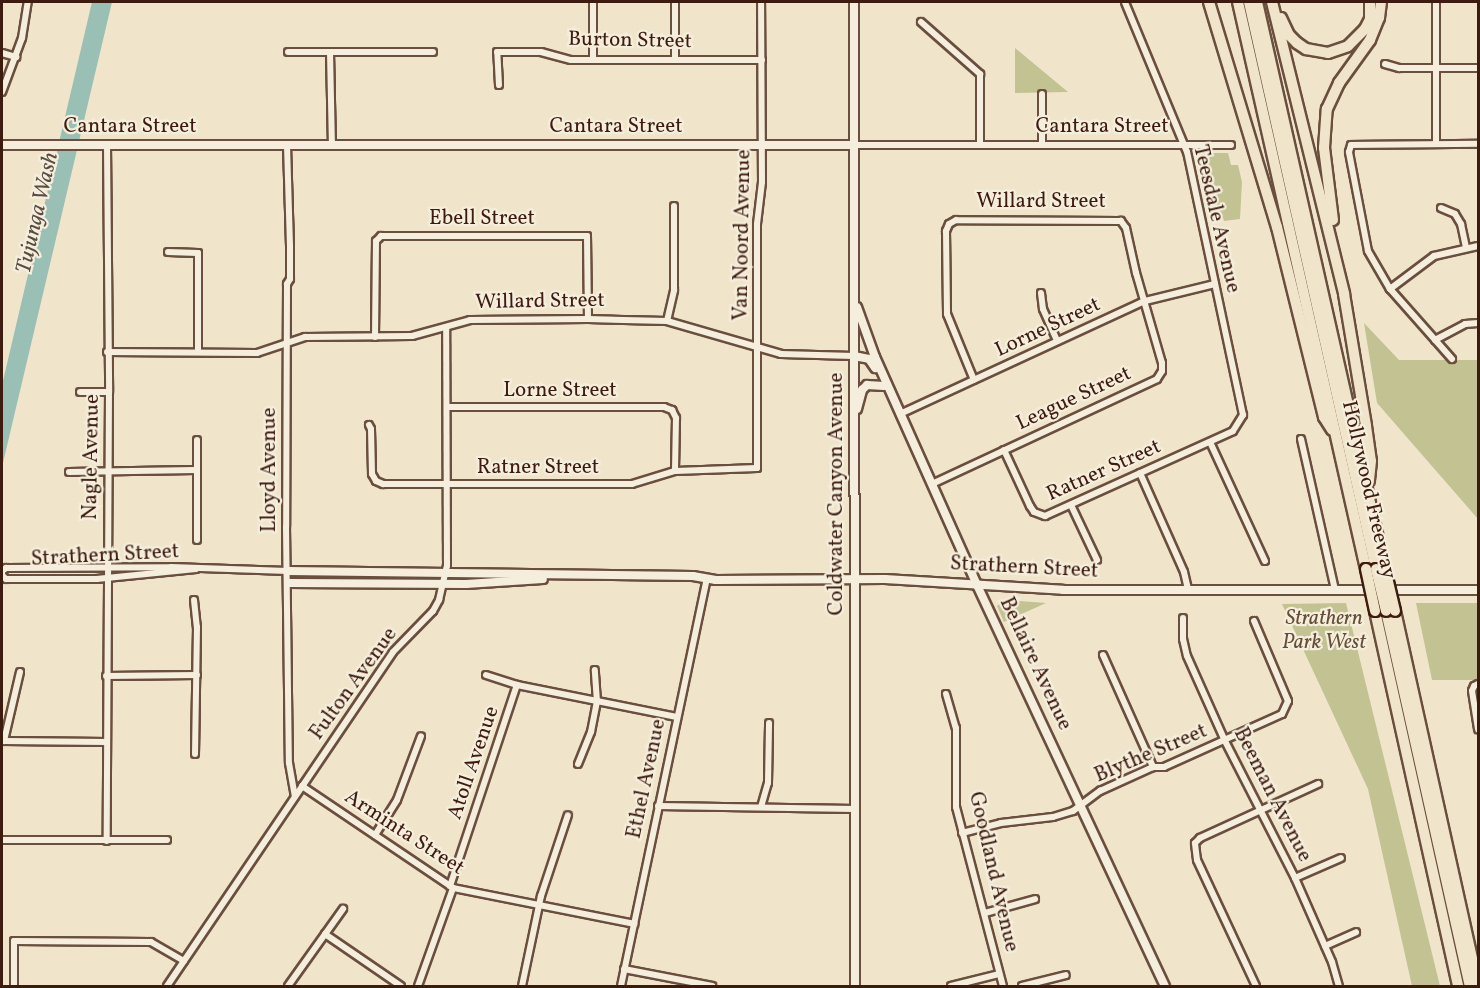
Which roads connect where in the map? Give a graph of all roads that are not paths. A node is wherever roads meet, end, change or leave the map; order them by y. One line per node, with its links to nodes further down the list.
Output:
1 (28, 2): 21 (street)
2 (593, 2): 22 (street)
3 (675, 2): 23 (street)
4 (761, 2): 24 (street, Van Noord Avenue)
5 (854, 2): 38 (street, Coldwater Canyon Avenue)
6 (1125, 2): 42 (street, Teesdale Avenue)
7 (1209, 2): 77 (highway)
8 (1238, 2): 77 (highway, Hollywood Freeway)
9 (1244, 2): 97 (highway)
10 (1249, 2): 97 (highway)
11 (1257, 2): 90 (highway, Hollywood Freeway)
12 (1274, 2): 15 (highway); 51 (highway)
13 (1381, 2): 51 (highway)
14 (1436, 2): 27 (street)
15 (1371, 4)
16 (921, 22): 39 (street)
17 (288, 52): 18 (street)
18 (330, 52): 19 (street); 36 (street)
19 (434, 52)
20 (2, 53): 21 (street)
21 (16, 57): 29 (street)
22 (593, 60): 23 (street, Burton Street); 28 (street, Burton Street)
23 (675, 60): 24 (street, Burton Street)
24 (762, 60): 37 (street, Van Noord Avenue)
25 (1385, 64): 27 (street)
26 (1479, 68): 27 (street)
27 (1436, 69): 31 (street)
28 (499, 85)
29 (2, 92)
30 (1042, 94): 40 (street)
31 (1436, 144): 32 (street); 49 (street)
32 (1479, 144)
33 (2, 145): 34 (street, Cantara Street)
34 (107, 145): 35 (street, Cantara Street); 63 (street, Nagle Avenue)
35 (287, 145): 36 (street, Cantara Street); 61 (street, Lloyd Avenue)
36 (332, 145): 37 (street, Cantara Street)
37 (762, 145): 38 (street, Cantara Street); 62 (street, Van Noord Avenue)
38 (854, 145): 39 (street, Cantara Street); 52 (street, Coldwater Canyon Avenue)
39 (980, 145): 40 (street, Cantara Street)
40 (1042, 145): 42 (street, Cantara Street)
41 (1231, 145): 42 (street, Cantara Street)
42 (1184, 146): 48 (street, Teesdale Avenue)
43 (674, 206): 55 (street)
44 (1441, 208): 46 (street)
45 (1479, 246): 46 (street)
46 (1466, 247): 49 (street)
47 (168, 252): 64 (street)
48 (1215, 285): 53 (street, Lorne Street); 74 (street, Teesdale Avenue)
49 (1390, 289): 59 (street)
50 (1041, 293): 60 (street)
51 (1344, 294): 90 (highway)
52 (854, 300): 65 (street, Coldwater Canyon Avenue); 66 (street, Bellaire Avenue)
53 (1145, 301): 60 (street, Lorne Street); 68 (street, Willard Street); 81 (street, League Street)
54 (588, 319): 55 (street, Willard Street); 57 (street, Willard Street); 58 (street, Ebell Street)
55 (667, 321): 62 (street, Willard Street)
56 (1479, 323): 59 (street)
57 (446, 327): 58 (street, Willard Street); 72 (street, Fulton Avenue)
58 (375, 337): 61 (street, Willard Street)
59 (1435, 339): 67 (street)
60 (1057, 341): 68 (street, Lorne Street)
61 (287, 344): 64 (street, Willard Street); 98 (street, Lloyd Avenue)
62 (757, 347): 65 (street, Willard Street); 82 (street, Van Noord Avenue)
63 (107, 352): 64 (street, Willard Street); 71 (street, Nagle Avenue)
64 (198, 352)
65 (854, 356): 66 (street); 69 (street); 75 (street, Coldwater Canyon Avenue)
66 (875, 357): 73 (street, Bellaire Avenue)
67 (1452, 359)
68 (974, 380): 73 (street, Lorne Street)
69 (884, 386): 73 (street); 75 (street)
70 (80, 392): 71 (street)
71 (109, 392): 86 (street, Nagle Avenue)
72 (448, 407): 84 (street, Lorne Street); 88 (street, Fulton Avenue)
73 (900, 414): 89 (street, Bellaire Avenue)
74 (1243, 415): 80 (street, Ratner Street)
75 (854, 420): 103 (street, Coldwater Canyon Avenue)
76 (369, 425): 88 (street, Ratner Street)
77 (1337, 438): 97 (highway, Hollywood Freeway)
78 (1301, 439): 108 (street)
79 (197, 440): 83 (street)
80 (1210, 442): 87 (street, Ratner Street); 94 (street)
81 (1004, 450): 89 (street, League Street); 91 (street, Ratner Street)
82 (757, 468): 84 (street, Ratner Street)
83 (196, 470): 86 (street); 92 (street)
84 (675, 471): 88 (street, Ratner Street)
85 (69, 472): 86 (street)
86 (108, 473): 95 (street, Nagle Avenue)
87 (1140, 473): 91 (street, Ratner Street); 107 (street)
88 (447, 484): 99 (street, Fulton Avenue)
89 (932, 484): 106 (street, Bellaire Avenue)
90 (1368, 494): 97 (highway, Hollywood Freeway)
91 (1071, 505): 93 (street)
92 (197, 540)
93 (1097, 560)
94 (1265, 561)
95 (106, 567): 96 (street, Strathern Street); 101 (street, Nagle Avenue); 101 (street, Strathern Street)
96 (196, 569): 98 (street, Strathern Street); 101 (street, Strathern Street)
97 (1375, 569): 111 (highway, Hollywood Freeway, bridge); 111 (highway, Hollywood Freeway, bridge)
98 (288, 572): 99 (street, Strathern Street); 104 (street, Lloyd Avenue)
99 (446, 573): 100 (street, Strathern Street); 105 (street, Fulton Avenue)
100 (568, 576): 102 (street, Strathern Street); 105 (street, Strathern Street)
101 (106, 578): 119 (street, Nagle Avenue)
102 (707, 578): 103 (street, Strathern Street); 124 (street, Ethel Avenue)
103 (855, 579): 106 (street, Strathern Street); 139 (street, Coldwater Canyon Avenue)
104 (289, 583): 105 (street, Strathern Street); 135 (street, Lloyd Avenue)
105 (444, 583): 134 (street, Fulton Avenue)
106 (977, 585): 107 (street, Strathern Street); 136 (street, Bellaire Avenue)
107 (1188, 590): 108 (street, Strathern Street)
108 (1335, 590): 109 (street, Strathern Street)
109 (1479, 590)
110 (194, 600): 117 (street)
111 (1384, 611): 162 (highway, Hollywood Freeway); 178 (highway, Hollywood Freeway); 179 (highway)
112 (1183, 618): 128 (street, Beeman Avenue)
113 (1254, 621): 128 (street, Blythe Street)
114 (1103, 655): 132 (street)
115 (595, 670): 123 (street)
116 (20, 672): 129 (street)
117 (197, 675): 119 (street); 130 (street)
118 (486, 675): 120 (street)
119 (106, 676): 129 (street, Nagle Avenue)
120 (517, 685): 123 (street); 149 (street, Atoll Avenue)
121 (1476, 685): 126 (street)
122 (945, 694): 142 (street, Goodland Avenue)
123 (597, 702): 124 (street); 131 (street)
124 (677, 717): 137 (street, Ethel Avenue)
125 (769, 723): 138 (street)
126 (1479, 730)
127 (421, 736): 143 (street)
128 (1225, 741): 132 (street, Blythe Street); 140 (street, Beeman Avenue)
129 (106, 742): 146 (street, Nagle Avenue)
130 (195, 754)
131 (578, 764)
132 (1153, 767): 136 (street, Blythe Street)
133 (1318, 784): 140 (street)
134 (302, 786): 135 (street, Fulton Avenue); 143 (street, Arminta Street)
135 (295, 796): 158 (street, Fulton Avenue)
136 (1082, 805): 142 (street, Blythe Street); 175 (street, Bellaire Avenue)
137 (658, 806): 138 (street); 154 (street, Ethel Avenue)
138 (761, 807): 139 (street)
139 (855, 809): 171 (street, Coldwater Canyon Avenue)
140 (1262, 810): 148 (street, Beeman Avenue); 176 (street)
141 (568, 815): 151 (street)
142 (962, 833): 153 (street, Goodland Avenue)
143 (375, 835): 149 (street, Arminta Street)
144 (2, 840): 146 (street)
145 (167, 840): 146 (street)
146 (107, 841)
147 (1341, 858): 148 (street)
148 (1295, 878): 157 (street, Beeman Avenue)
149 (451, 887): 151 (street, Arminta Street); 167 (street, Atoll Avenue)
150 (1035, 900): 153 (street)
151 (540, 906): 154 (street, Arminta Street); 168 (street)
152 (343, 909): 156 (street)
153 (985, 913): 160 (street, Goodland Avenue)
154 (634, 924): 159 (street, Ethel Avenue)
155 (1356, 932): 157 (street)
156 (325, 934): 165 (street); 166 (street)
157 (1325, 946): 177 (street, Beeman Avenue)
158 (184, 961): 163 (street); 164 (street, Fulton Avenue)
159 (624, 969): 169 (street, Ethel Avenue); 170 (street)
160 (999, 974): 172 (street); 173 (street, Goodland Avenue)
161 (1066, 975): 174 (street)
162 (1479, 984)
163 (15, 987)
164 (167, 987)
165 (288, 987)
166 (401, 987)
167 (418, 987)
168 (522, 987)
169 (621, 987)
170 (711, 987)
171 (855, 987)
172 (951, 987)
173 (1003, 987)
174 (1023, 987)
175 (1165, 987)
176 (1256, 987)
177 (1339, 987)
178 (1458, 987)
179 (1470, 987)

